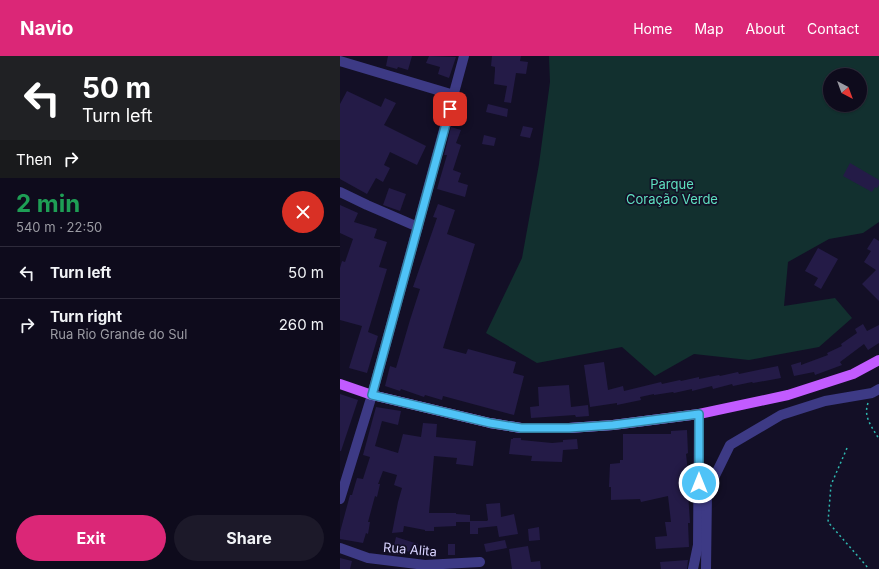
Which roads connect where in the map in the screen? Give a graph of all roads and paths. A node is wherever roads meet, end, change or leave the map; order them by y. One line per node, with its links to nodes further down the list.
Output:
1 (464, 56): 3 (street)
2 (340, 61): 3 (street)
3 (454, 95): 5 (street)
4 (340, 192): 5 (street)
5 (418, 227): 9 (street)
6 (879, 360): 10 (main road)
7 (340, 384): 9 (main road)
8 (875, 391): 11 (path); 17 (street)
9 (372, 395): 10 (main road); 13 (street)
10 (699, 414): 16 (street)
11 (879, 439)
12 (847, 448): 18 (path)
13 (340, 499)
14 (340, 548): 15 (street, Rua Alita)
15 (480, 562)
16 (693, 569)
17 (706, 569)
18 (869, 569)

